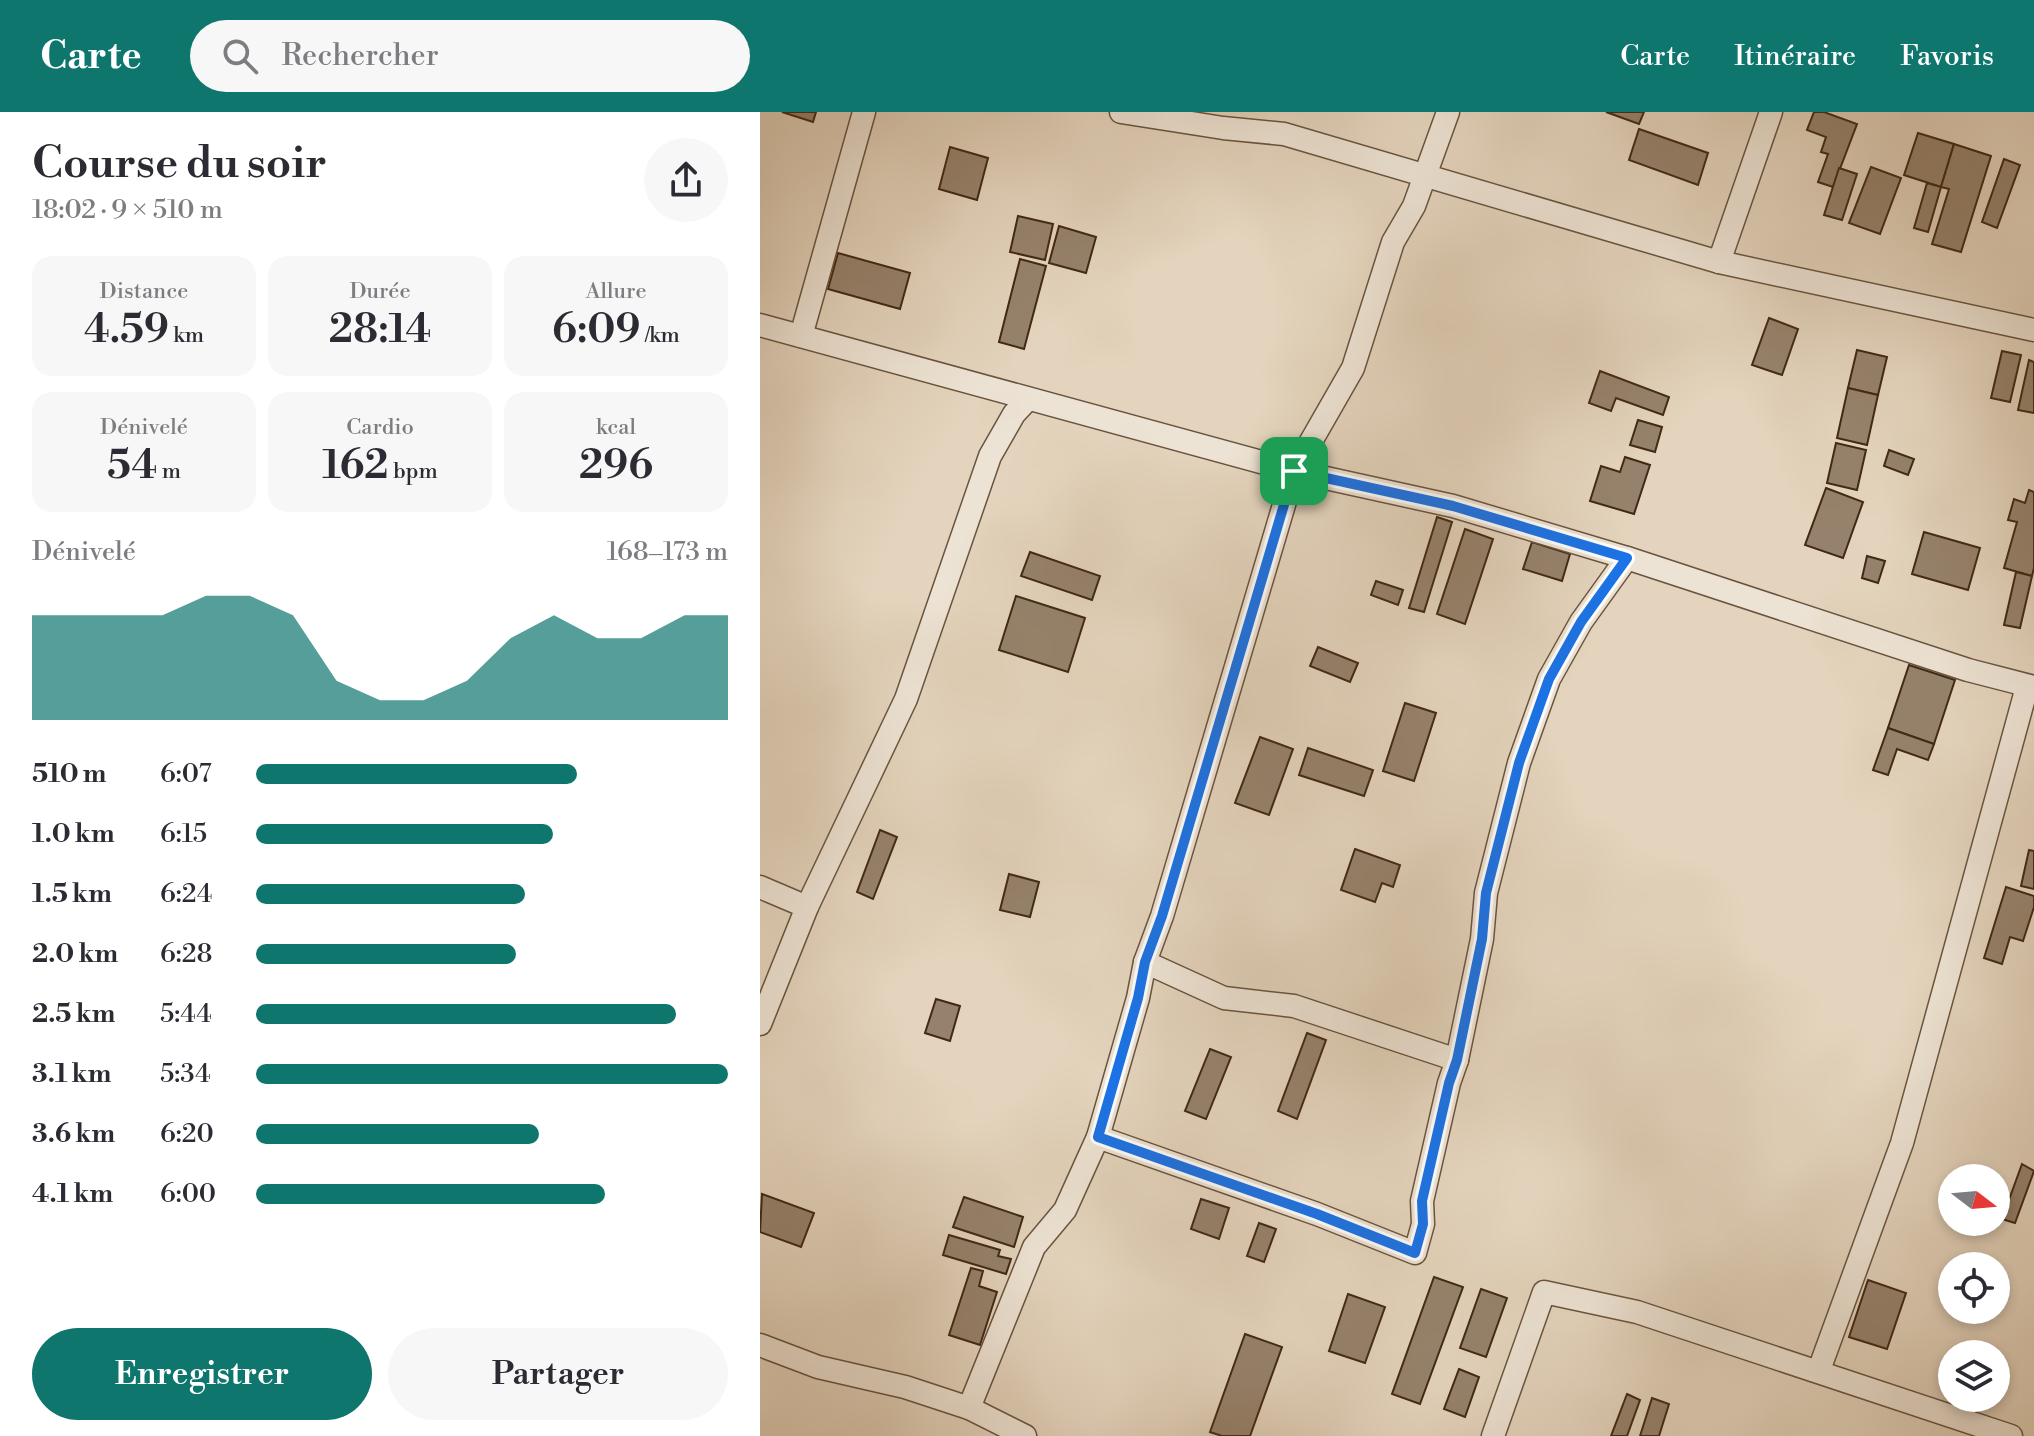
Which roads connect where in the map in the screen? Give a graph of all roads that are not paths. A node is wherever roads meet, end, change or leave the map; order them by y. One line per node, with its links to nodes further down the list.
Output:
1 (864, 112): 9 (street)
2 (1121, 112): 5 (street)
3 (1448, 112): 5 (street)
4 (1771, 112): 6 (street)
5 (1426, 177): 6 (street); 11 (street)
6 (1719, 262): 8 (street)
7 (760, 325): 9 (street)
8 (2034, 330)
9 (801, 336): 10 (street)
10 (1028, 399): 11 (street); 15 (street)
11 (1294, 471): 12 (street); 16 (street)
12 (1627, 558): 13 (street); 18 (street)
13 (2030, 687): 21 (street)
14 (760, 887): 15 (street)
15 (807, 907): 17 (street)
16 (1145, 962): 18 (street); 19 (street)
17 (760, 1024)
18 (1457, 1060): 19 (street)
19 (1098, 1137): 22 (street)
20 (760, 1345): 22 (street)
21 (1819, 1370): 24 (street); 25 (street)
22 (969, 1408): 23 (street)
23 (1025, 1436)
24 (1493, 1436)
25 (2011, 1436)

